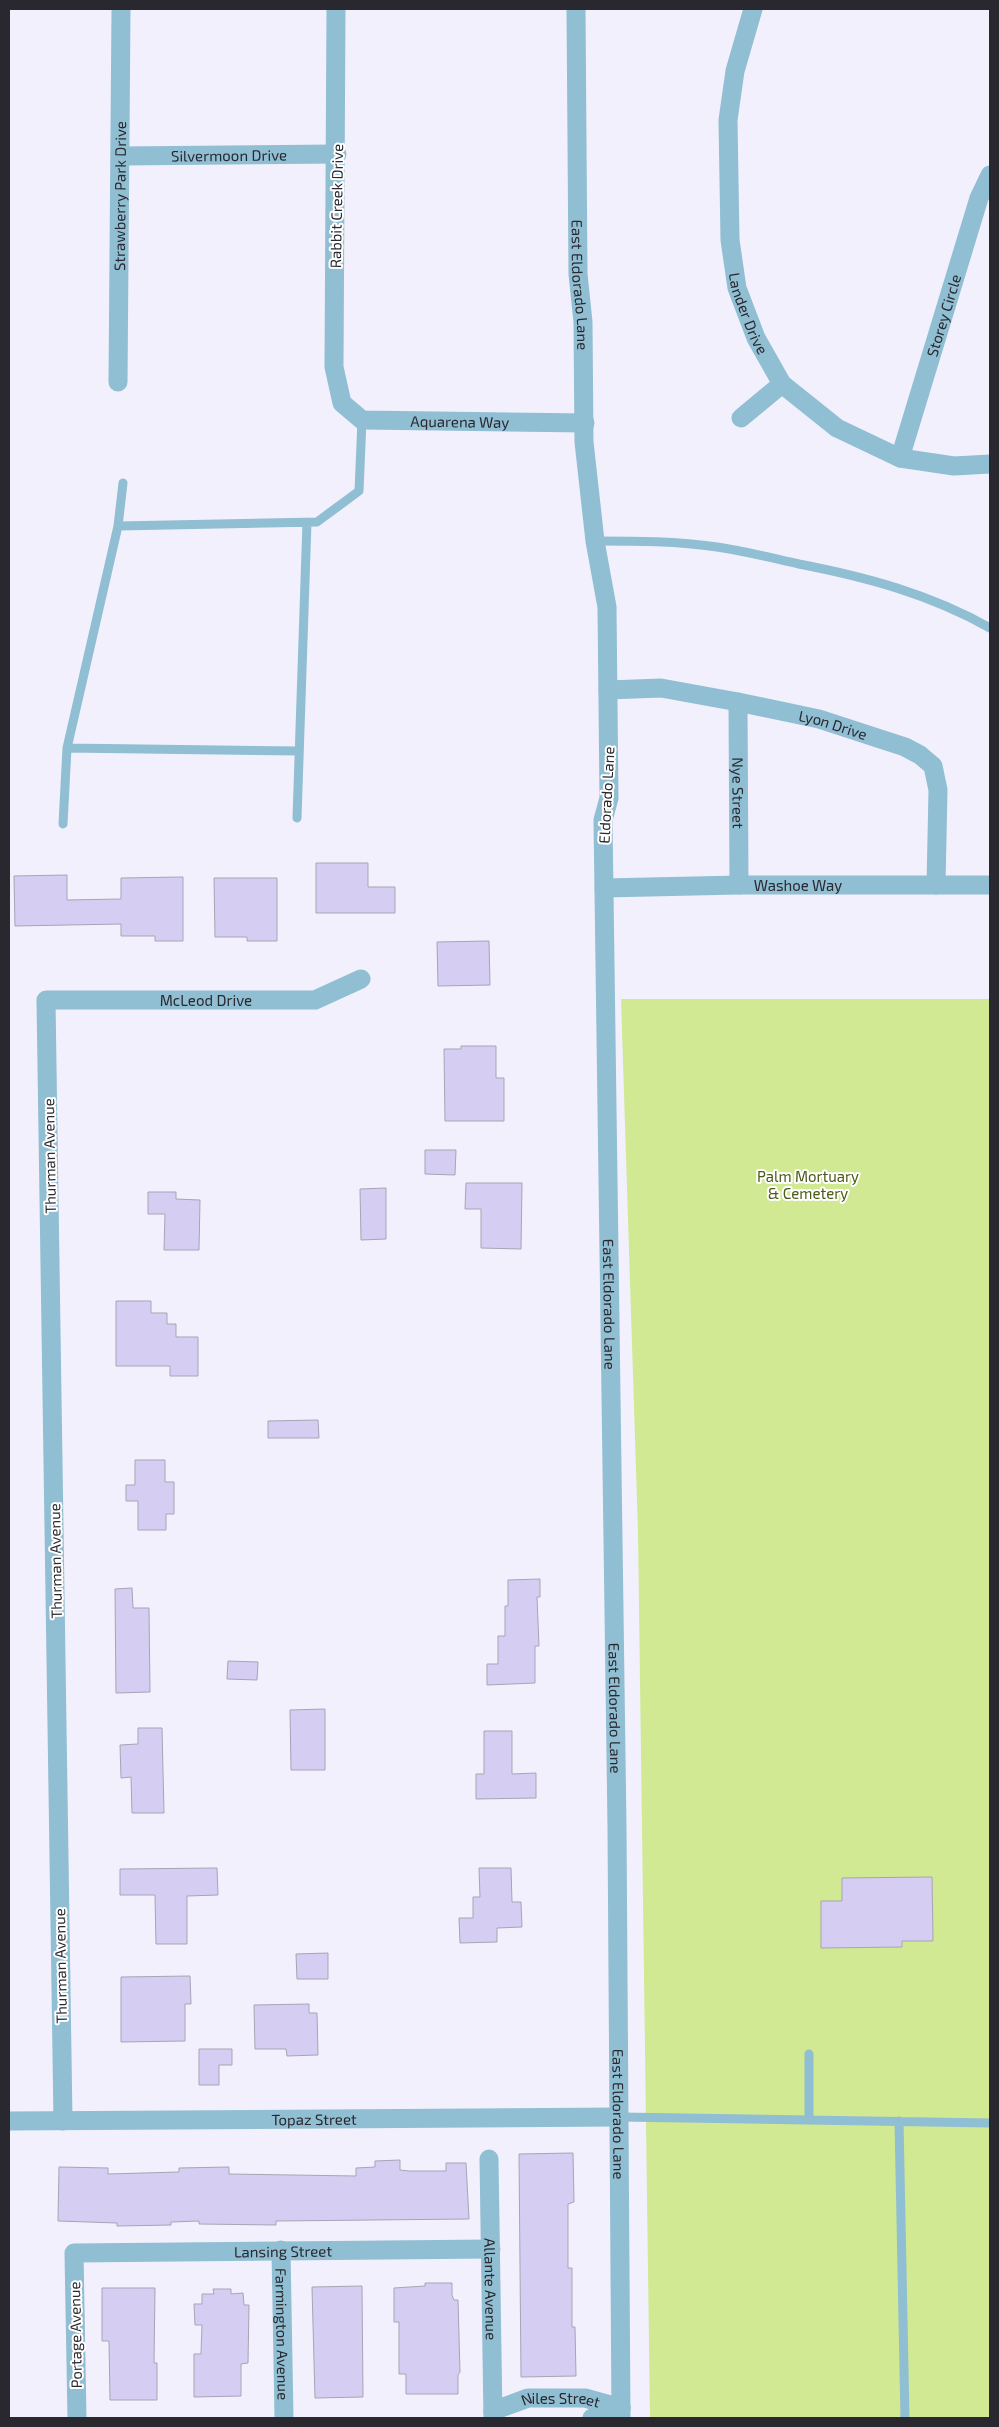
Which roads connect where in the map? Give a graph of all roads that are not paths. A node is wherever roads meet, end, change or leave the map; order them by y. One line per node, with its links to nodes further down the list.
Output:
1 (121, 9): 6 (street, Strawberry Park Drive)
2 (336, 9): 5 (street, Rabbit Creek Drive)
3 (576, 9): 12 (street, East Eldorado Lane)
4 (753, 9): 9 (street, Lander Drive)
5 (337, 154): 6 (street, Silvermoon Drive); 11 (street, Rabbit Creek Drive)
6 (121, 156): 8 (street, Strawberry Park Drive)
7 (990, 176): 13 (street, Storey Circle)
8 (118, 382)
9 (782, 384): 10 (street); 13 (street, Lander Drive)
10 (741, 418)
11 (362, 420): 12 (street, Aquarena Way); 16 (lane)
12 (584, 423): 18 (street, East Eldorado Lane)
13 (900, 458): 14 (street, Lander Drive)
14 (990, 464)
15 (123, 483): 17 (lane)
16 (306, 522): 17 (lane); 24 (lane)
17 (118, 526): 23 (lane)
18 (595, 541): 19 (street, East Eldorado Lane); 20 (lane)
19 (600, 561): 21 (street, Eldorado Lane)
20 (990, 628)
21 (608, 690): 22 (street, Lyon Drive); 30 (street, Eldorado Lane)
22 (738, 702): 27 (street, Nye Street); 28 (street, Lyon Drive)
23 (68, 748): 24 (lane); 26 (lane)
24 (299, 751): 25 (lane)
25 (297, 818)
26 (63, 824)
27 (739, 885): 28 (street, Washoe Way); 30 (street, Washoe Way)
28 (936, 885): 29 (street, Washoe Way)
29 (990, 885)
30 (604, 888): 33 (street, Eldorado Lane)
31 (361, 979): 32 (street, McLeod Drive)
32 (46, 1000): 38 (street, Thurman Avenue)
33 (605, 1000): 35 (street, East Eldorado Lane)
34 (809, 2054): 36 (lane)
35 (620, 2118): 36 (lane); 38 (street, Topaz Street); 45 (street, East Eldorado Lane)
36 (809, 2120): 39 (lane)
37 (9, 2121): 38 (street, Topaz Street)
38 (62, 2121)
39 (899, 2122): 40 (lane); 51 (lane)
40 (990, 2123)
41 (489, 2159): 42 (street, Allante Avenue)
42 (491, 2249): 43 (street, Lansing Street); 46 (street, Allante Avenue)
43 (281, 2250): 44 (street, Lansing Street); 48 (street, Farmington Avenue)
44 (74, 2253): 47 (street, Portage Avenue)
45 (621, 2413): 46 (street, Niles Street); 50 (street, Niles Street)
46 (493, 2415): 49 (street, Niles Street)
47 (77, 2418)
48 (284, 2418)
49 (516, 2418)
50 (592, 2418)
51 (905, 2418)

